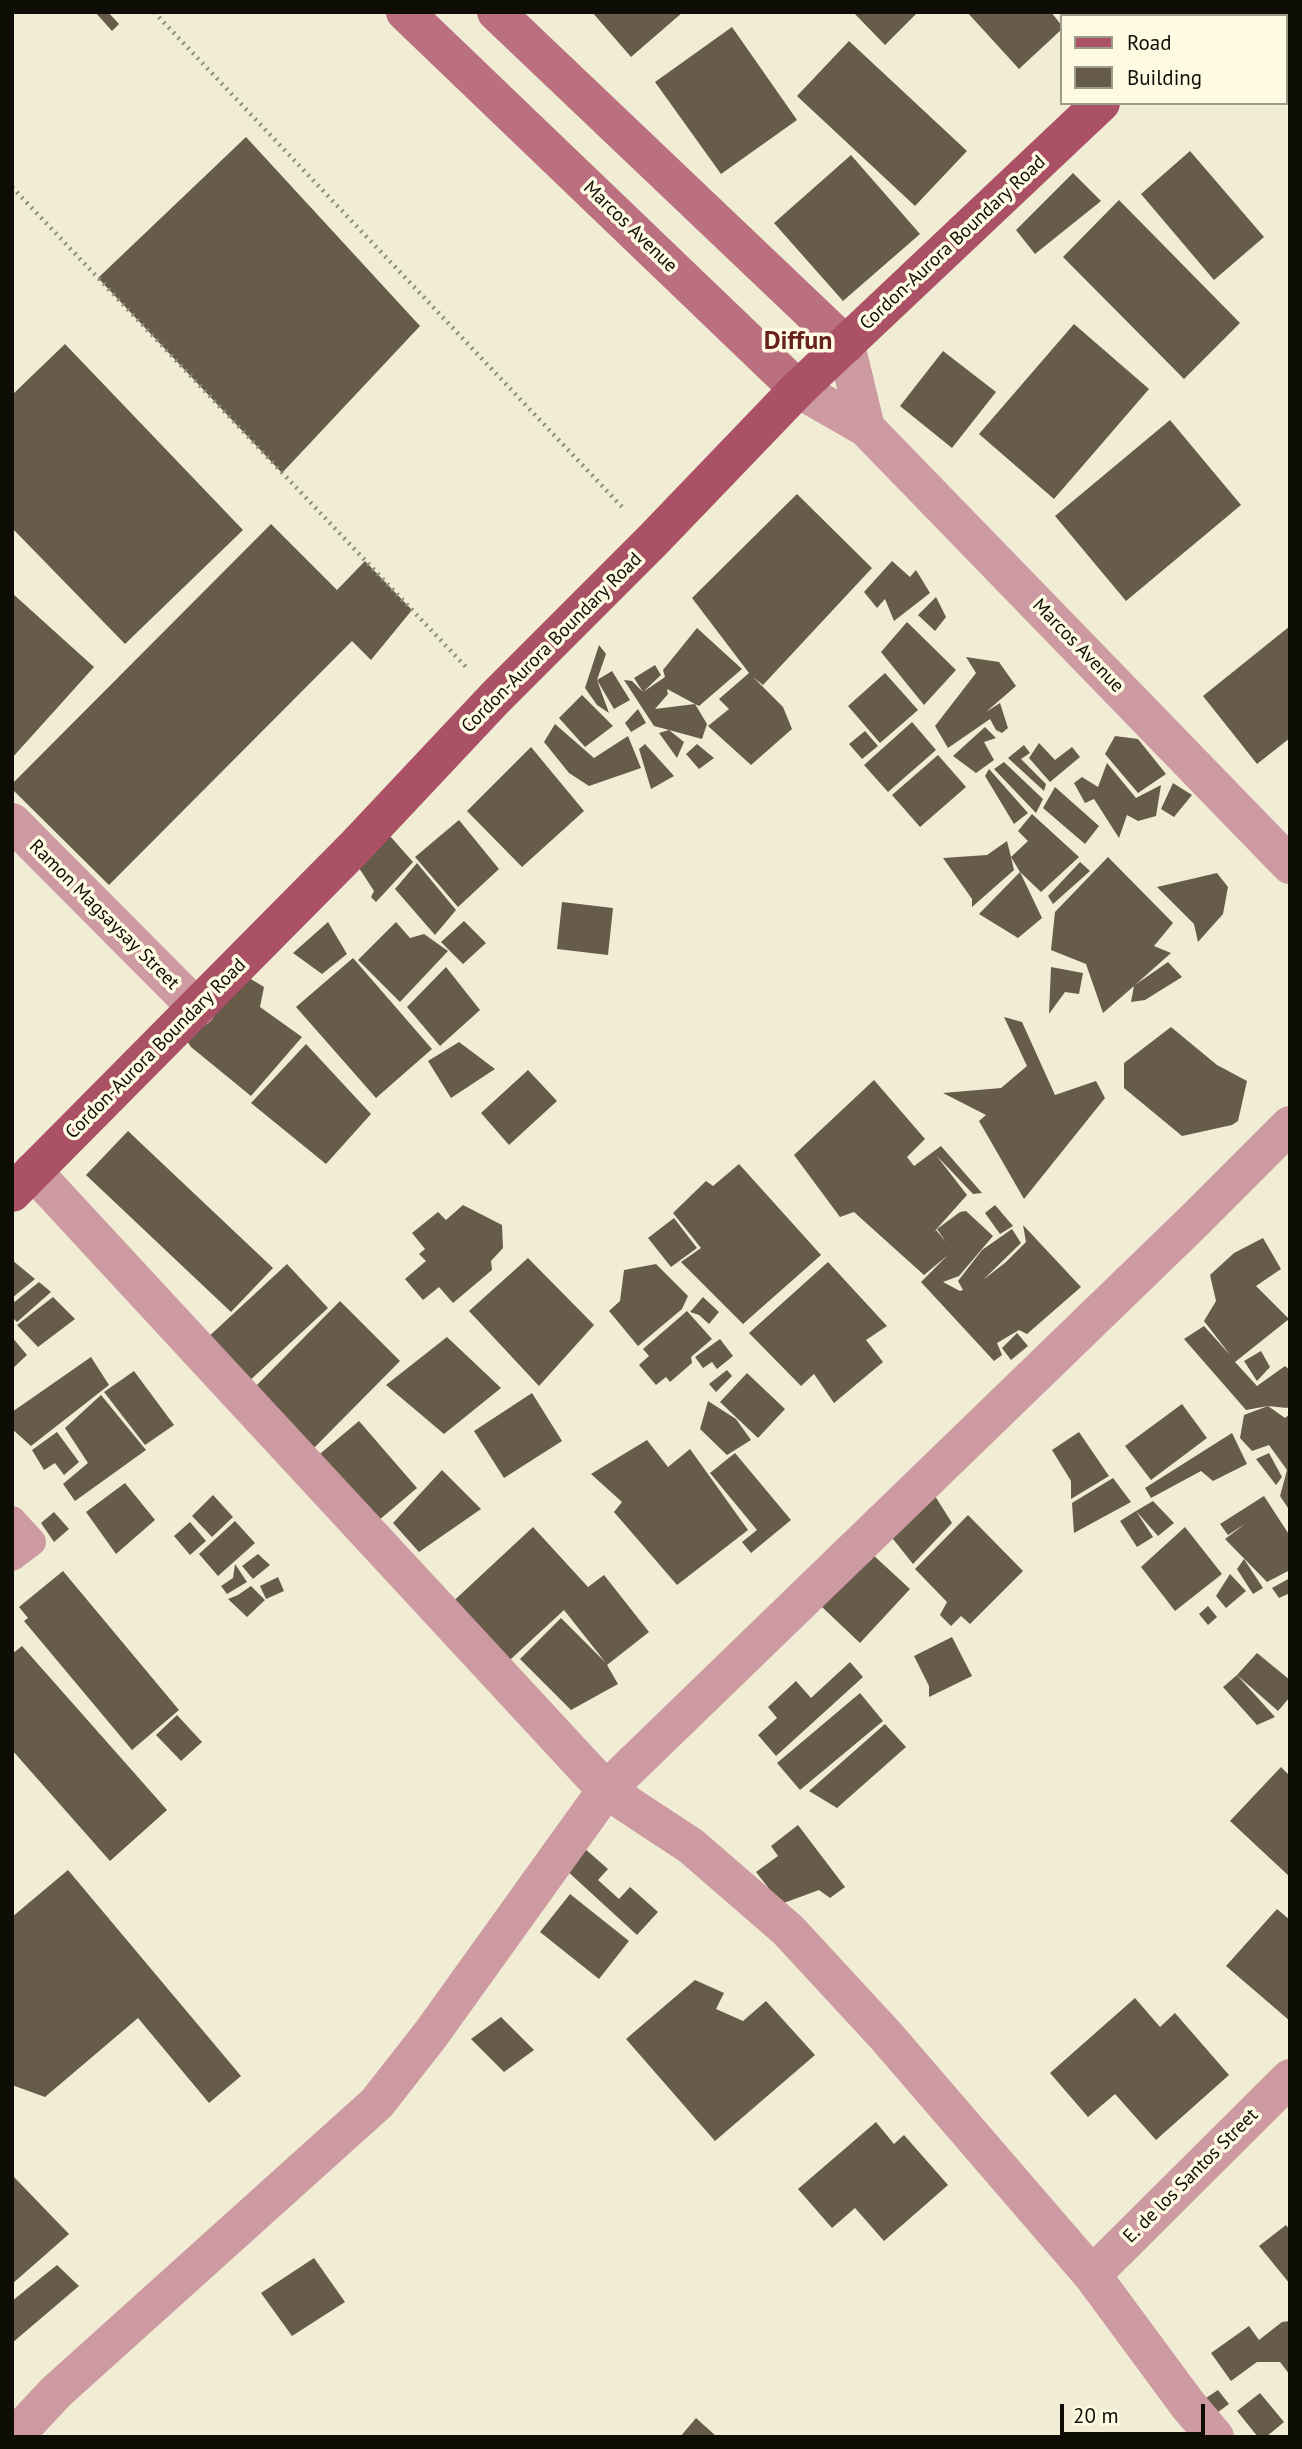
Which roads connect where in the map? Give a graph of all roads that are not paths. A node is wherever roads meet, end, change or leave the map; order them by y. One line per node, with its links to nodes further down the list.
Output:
1 (405, 12): 5 (main road, Marcos Avenue)
2 (496, 12): 4 (main road)
3 (1099, 105): 4 (main road, Cordon-Aurora Boundary Road)
4 (846, 345): 5 (main road, Cordon-Aurora Boundary Road); 6 (street)
5 (798, 388): 6 (street, Marcos Avenue); 9 (main road, Cordon-Aurora Boundary Road)
6 (866, 428): 8 (street, Marcos Avenue)
7 (12, 821): 9 (street, Ramon Magsaysay Street)
8 (1290, 864)
9 (197, 1008): 11 (main road, Cordon-Aurora Boundary Road)
10 (1290, 1125): 14 (street)
11 (23, 1182): 14 (street)
12 (12, 1520): 13 (lane)
13 (12, 1557)
14 (606, 1790): 16 (street); 17 (street)
15 (1290, 2078): 16 (street, E. de los Santos Street)
16 (1093, 2275): 18 (street)
17 (13, 2437)
18 (1215, 2437)

